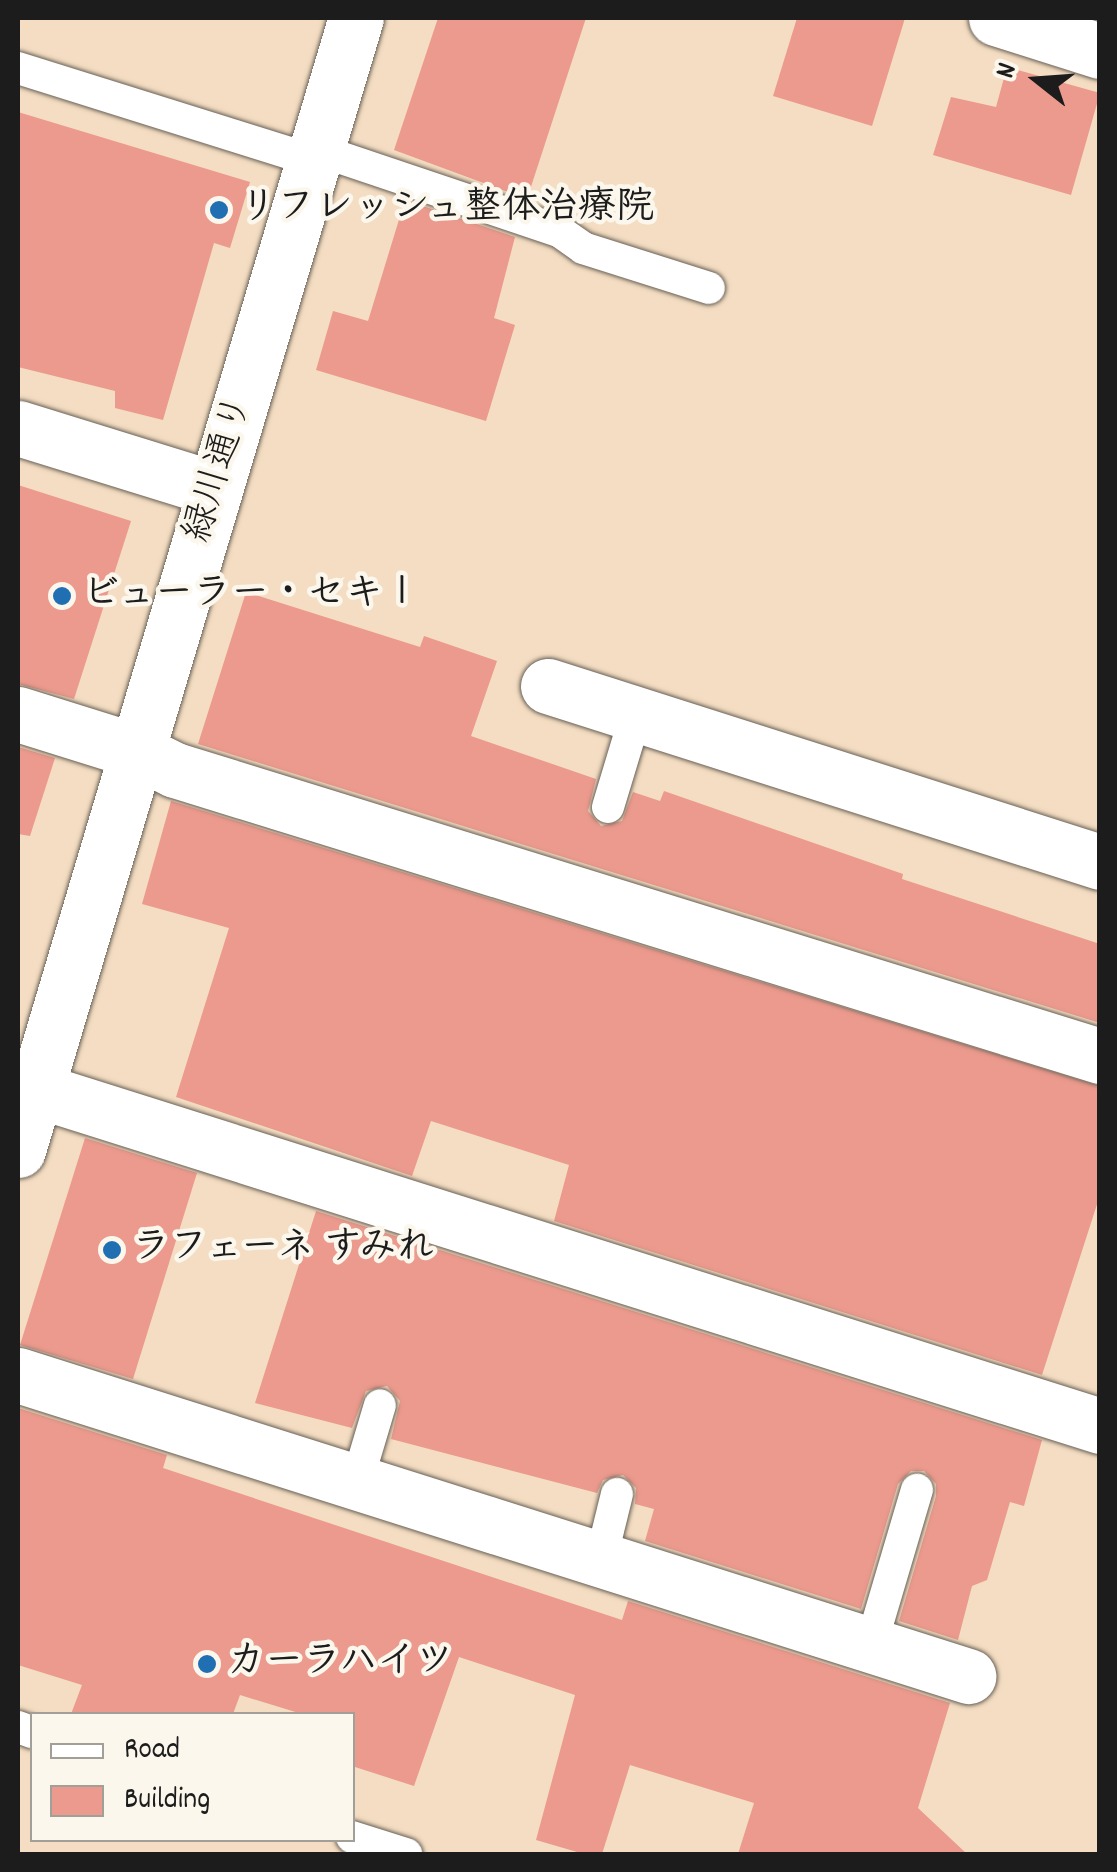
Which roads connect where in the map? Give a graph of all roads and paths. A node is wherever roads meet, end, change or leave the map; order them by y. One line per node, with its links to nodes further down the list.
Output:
1 (356, 18): 5 (street, 緑川通り)
2 (996, 18): 3 (street)
3 (1100, 51)
4 (18, 68): 5 (lane)
5 (314, 155): 6 (lane); 8 (street, 緑川通り)
6 (709, 288)
7 (18, 428): 8 (street)
8 (215, 489): 12 (street, 緑川通り)
9 (548, 686): 11 (street)
10 (18, 714): 12 (street)
11 (636, 714): 13 (lane); 14 (street)
12 (136, 751): 15 (street); 16 (street, 緑川通り)
13 (608, 807)
14 (1100, 862)
15 (1100, 1056)
16 (27, 1087): 17 (street, 緑川通り); 20 (street)
17 (18, 1150)
18 (18, 1375): 21 (street)
19 (380, 1405): 21 (lane)
20 (1100, 1426)
21 (357, 1482): 24 (street)
22 (917, 1490): 25 (lane)
23 (617, 1494): 24 (lane)
24 (601, 1559): 25 (street)
25 (870, 1645): 26 (street)
26 (968, 1676)
27 (355, 1838): 28 (lane)
28 (406, 1854)

